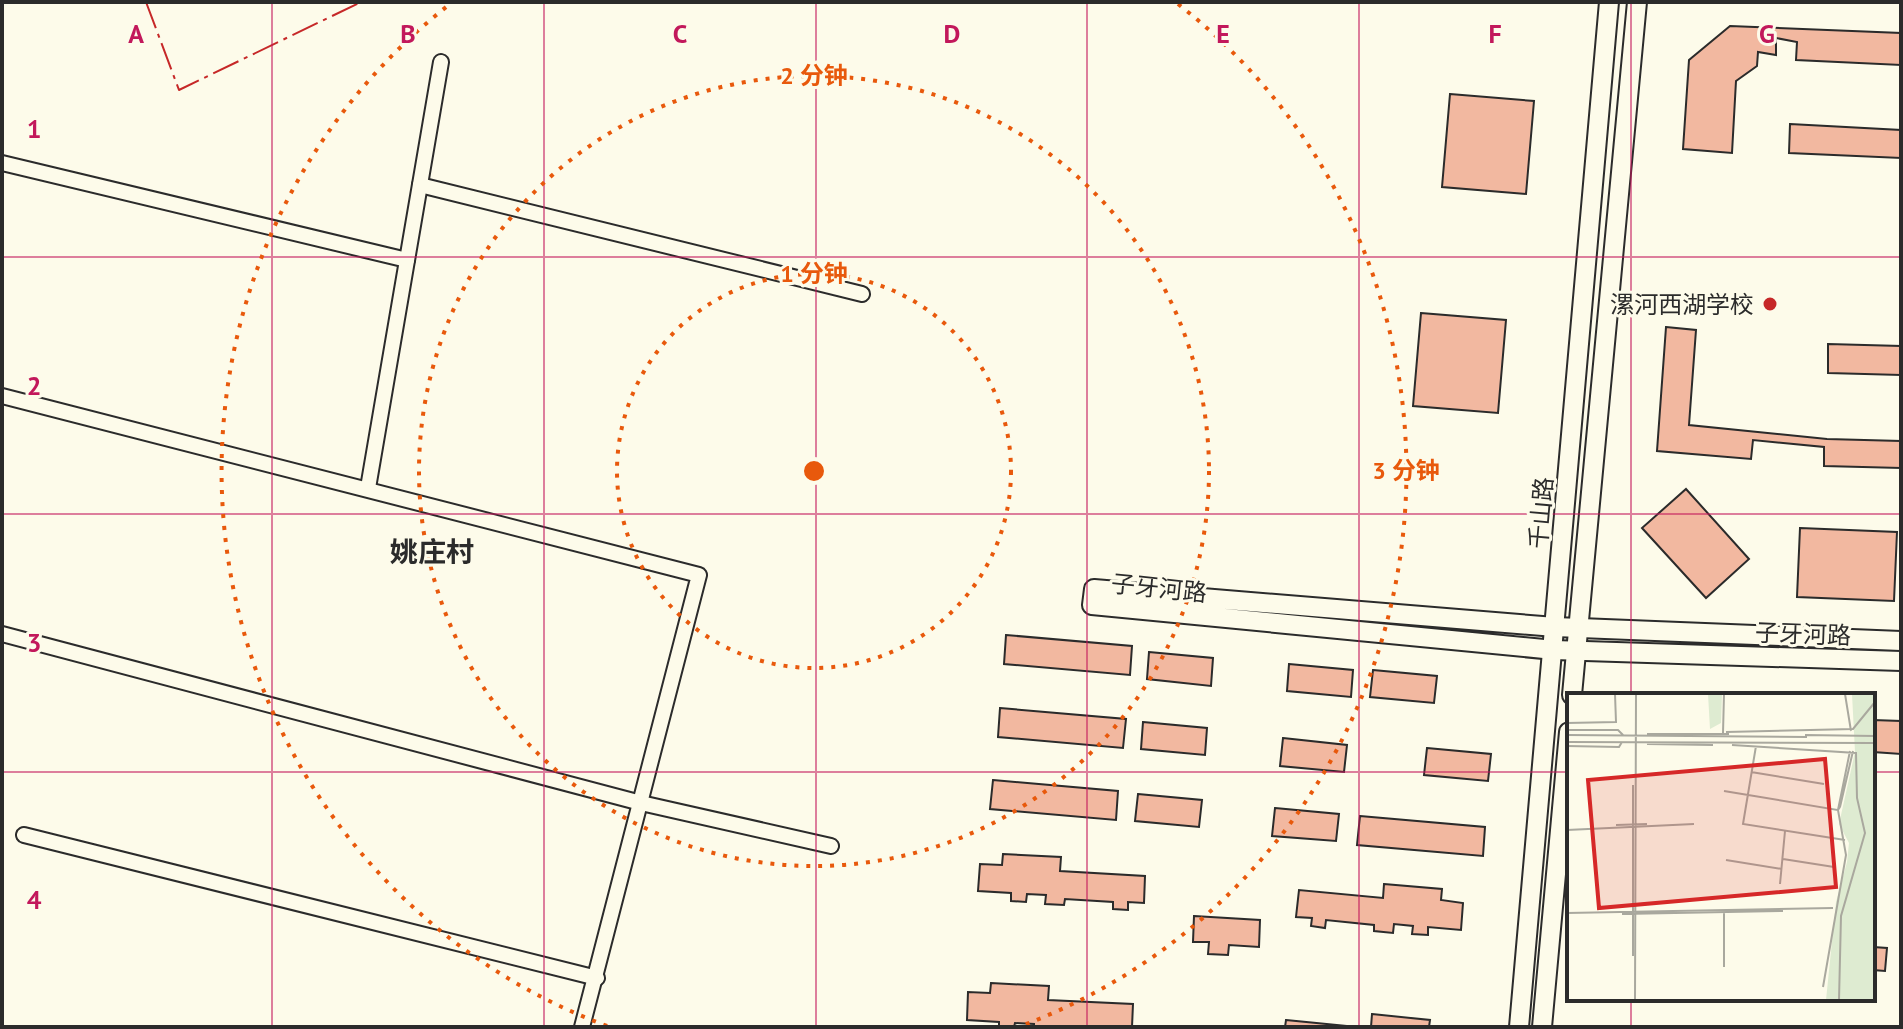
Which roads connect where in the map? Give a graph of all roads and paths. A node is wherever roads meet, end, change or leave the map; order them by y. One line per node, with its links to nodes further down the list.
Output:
1 (1609, 2): 10 (street, 千山路)
2 (1637, 2): 11 (street, 千山路)
3 (441, 62): 5 (street)
4 (2, 163): 6 (street)
5 (420, 185): 6 (street); 7 (street)
6 (407, 260): 9 (street)
7 (862, 294)
8 (2, 396): 9 (street)
9 (368, 488): 19 (street)
10 (1555, 627): 11 (street, 子牙河路); 14 (street, 千山路); 14 (street, 子牙河路)
11 (1579, 628): 13 (street, 子牙河路); 15 (street, 千山路)
12 (2, 634): 19 (street)
13 (1901, 641)
14 (1554, 650): 15 (street, 子牙河路); 24 (street, 千山路)
15 (1577, 651): 16 (street, 子牙河路); 17 (street, 千山路)
16 (1901, 661)
17 (1572, 693)
18 (1567, 754): 25 (street)
19 (641, 803): 21 (street); 22 (street)
20 (24, 835): 22 (street)
21 (831, 846)
22 (597, 978): 23 (street)
23 (582, 1027)
24 (1519, 1027)
25 (1542, 1027)

